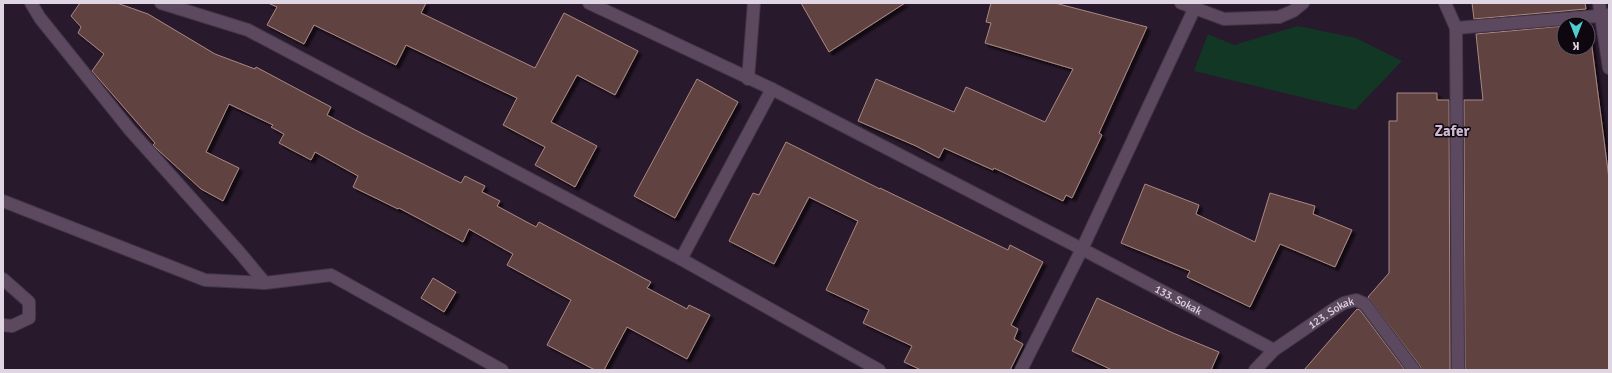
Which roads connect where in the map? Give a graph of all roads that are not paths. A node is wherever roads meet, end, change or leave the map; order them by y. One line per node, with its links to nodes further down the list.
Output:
1 (30, 3): 19 (street)
2 (161, 3): 17 (street)
3 (589, 3): 13 (street, 133. Sokak)
4 (754, 3): 13 (street)
5 (1182, 3): 9 (street)
6 (1303, 3): 9 (street)
7 (1444, 3): 11 (street)
8 (1599, 3): 10 (street)
9 (1196, 6): 16 (street)
10 (1605, 16): 11 (street); 12 (street)
11 (1456, 28): 27 (street)
12 (1609, 68)
13 (748, 79): 14 (street, 133. Sokak)
14 (772, 89): 16 (street, 133. Sokak); 17 (street)
15 (3, 201): 19 (street)
16 (1082, 249): 21 (street, 133. Sokak); 24 (street)
17 (681, 259): 23 (street)
18 (3, 279): 20 (street)
19 (265, 283): 22 (street)
20 (3, 324)
21 (1274, 350): 25 (street, 123. Sokak); 26 (street, 123. Sokak)
22 (502, 370)
23 (880, 370)
24 (1021, 370)
25 (1255, 370)
26 (1414, 370)
27 (1458, 370)

